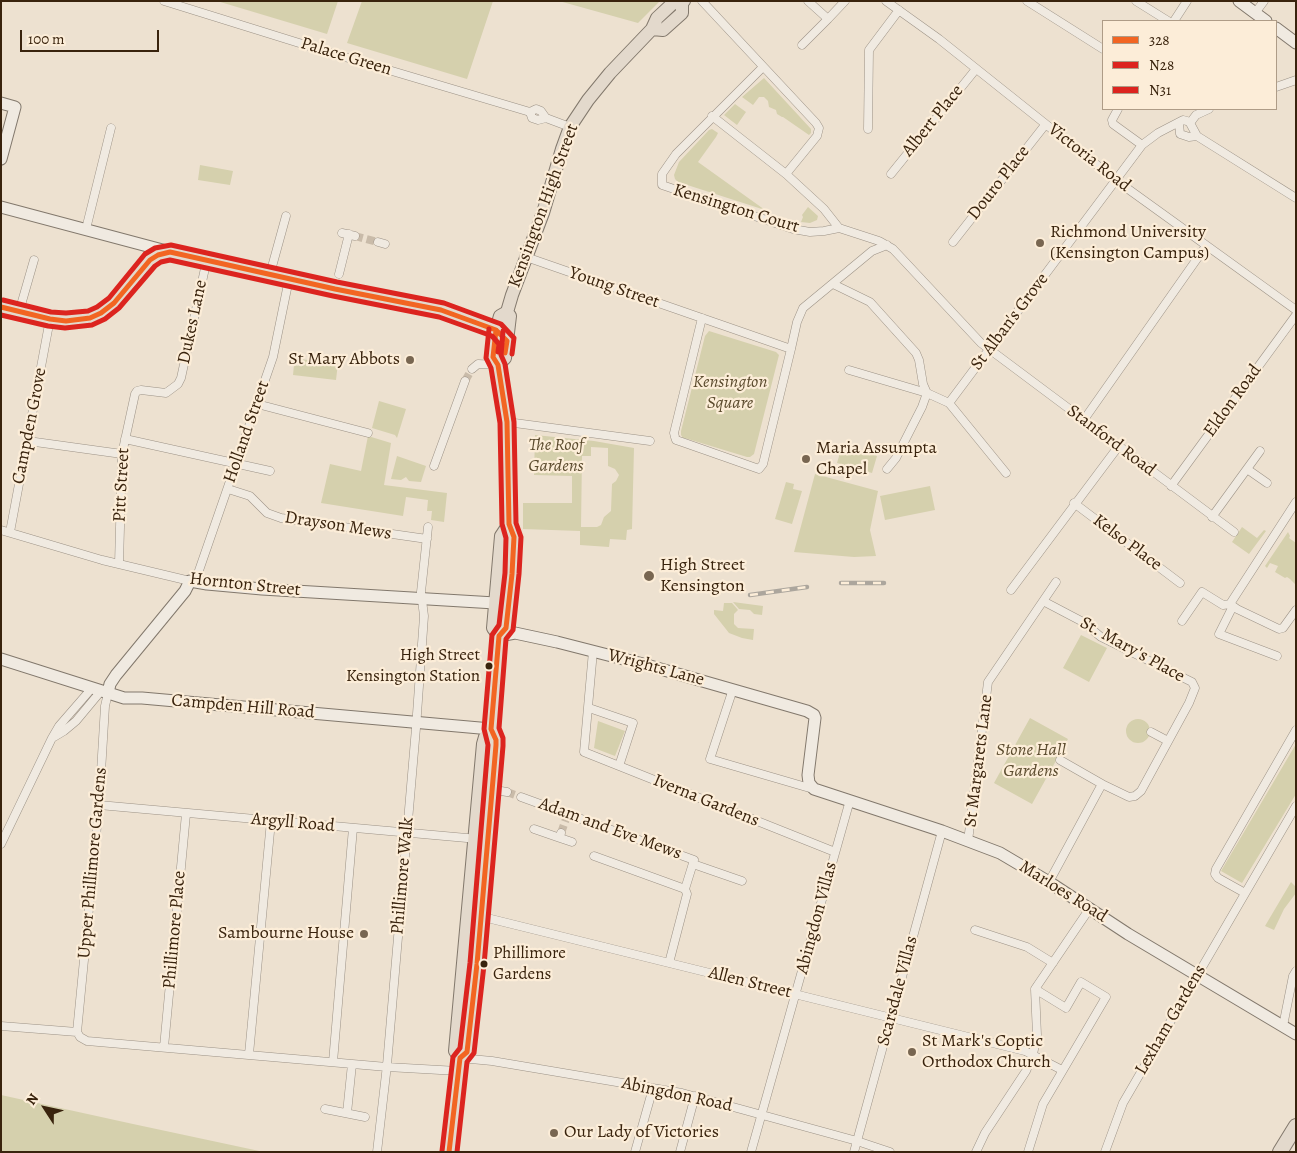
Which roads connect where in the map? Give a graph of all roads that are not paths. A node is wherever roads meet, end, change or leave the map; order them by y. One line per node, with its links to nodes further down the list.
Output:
1 (164, 1): 33 (street, Palace Green)
2 (702, 1): 22 (street)
3 (808, 1): 14 (street)
4 (845, 1): 14 (street)
5 (886, 1): 12 (street, Victoria Road)
6 (1027, 1): 21 (street)
7 (1136, 1): 15 (street)
8 (1187, 1): 16 (street)
9 (1240, 1): 13 (street)
10 (1264, 1): 13 (street)
11 (683, 2): 33 (main road, Kensington High Street)
12 (899, 10): 23 (street, Victoria Road); 35 (street)
13 (1255, 13): 17 (street)
14 (828, 18): 20 (street)
15 (1166, 20)
16 (1175, 20)
17 (1265, 20)
18 (1277, 29): 19 (street)
19 (1296, 43)
20 (802, 45)
21 (1102, 48)
22 (762, 67): 29 (street, Kensington Court); 39 (street)
23 (976, 68): 32 (street, Victoria Road); 40 (street, Albert Place)
24 (1296, 80): 25 (street)
25 (1277, 87)
26 (1, 103): 38 (street)
27 (1117, 110): 37 (street)
28 (1207, 110): 31 (street)
29 (712, 116): 39 (street, Kensington Court); 45 (street, Kensington Court)
30 (1179, 123): 31 (street); 36 (street); 37 (street)
31 (1190, 123): 36 (street)
32 (1045, 125): 41 (street, Victoria Road); 48 (street, Douro Place)
33 (570, 127): 52 (main road, Kensington High Street)
34 (111, 128): 46 (street)
35 (868, 129)
36 (1197, 136): 42 (street)
37 (1142, 145): 41 (street, St Alban's Grove)
38 (1, 159)
39 (786, 174): 45 (street, Kensington Court)
40 (891, 174)
41 (1117, 181): 50 (street, Victoria Road); 69 (street, St Alban's Grove)
42 (1296, 198)
43 (1, 207): 46 (street)
44 (286, 216): 55 (street)
45 (839, 228): 49 (street, Kensington Court)
46 (86, 229): 51 (street)
47 (349, 234): 56 (street)
48 (953, 242)
49 (887, 245): 58 (street); 69 (street, Stanford Road)
50 (1206, 246): 60 (street, Victoria Road); 78 (street)
51 (170, 252): 54 (main road); 65 (main road)
52 (526, 257): 63 (main road, Kensington High Street); 64 (street, Young Street)
53 (34, 260): 61 (street)
54 (206, 260): 55 (main road); 74 (street, Dukes Lane)
55 (270, 274): 57 (main road)
56 (339, 274)
57 (289, 279): 66 (main road); 77 (street, Holland Street)
58 (834, 284): 68 (street); 75 (street)
59 (1, 307): 61 (main road)
60 (1296, 310)
61 (19, 312): 65 (main road)
62 (1296, 315): 94 (street, Eldon Road)
63 (509, 316): 66 (main road); 67 (main road, Kensington High Street)
64 (702, 318): 68 (street); 68 (street)
65 (50, 319): 82 (street, Campden Grove)
66 (496, 330): 67 (main road); 70 (main road)
67 (507, 341): 70 (main road, Kensington High Street)
68 (791, 349)
69 (990, 349): 76 (street, St Alban's Grove); 78 (street, Stanford Road)
70 (498, 365): 71 (street); 79 (main road)
71 (472, 369)
72 (849, 370): 75 (street)
73 (465, 381): 88 (street)
74 (178, 384): 81 (street, Pitt Street)
75 (927, 393): 76 (street); 89 (street)
76 (949, 403): 92 (street)
77 (256, 404): 80 (street); 87 (street, Holland Street)
78 (1083, 421): 84 (street, Stanford Road)
79 (507, 422): 83 (street); 99 (main road)
80 (368, 433)
81 (125, 440): 86 (street, Pitt Street); 87 (street)
82 (28, 441): 86 (street); 102 (street, Campden Grove)
83 (650, 441)
84 (1118, 447): 94 (street, Stanford Road); 97 (street, Kelso Place)
85 (1260, 452): 90 (street)
86 (122, 454): 105 (street, Pitt Street)
87 (237, 463): 91 (street); 95 (street, Holland Street)
88 (434, 466)
89 (887, 468)
90 (1247, 469): 93 (street); 98 (street)
91 (270, 470)
92 (1006, 472)
93 (1267, 483)
94 (1171, 486): 98 (street, Stanford Road)
95 (228, 489): 104 (street, Drayson Mews); 106 (street, Holland Street)
96 (1296, 502): 113 (street)
97 (1074, 503): 108 (street, Kelso Place); 109 (street, Kelso Place)
98 (1212, 517): 103 (street, Stanford Road)
99 (509, 524): 112 (main road); 116 (main road)
100 (428, 527): 104 (street, Phillimore Walk)
101 (1, 530): 102 (street, Hornton Street)
102 (10, 532): 105 (street, Hornton Street)
103 (1234, 532)
104 (426, 539): 110 (street, Phillimore Walk)
105 (119, 564): 106 (street, Hornton Street)
106 (192, 581): 110 (street, Hornton Street); 121 (street, Holland Street)
107 (1056, 582): 111 (street, St Margarets Lane)
108 (1180, 583)
109 (1011, 590)
110 (422, 599): 112 (street, Hornton Street); 123 (street, Phillimore Walk)
111 (1043, 601): 127 (street, St. Mary's Place); 147 (street, St Margarets Lane)
112 (495, 603): 116 (main road)
113 (1232, 605): 114 (street); 115 (street); 118 (street)
114 (1296, 610)
115 (1182, 621)
116 (499, 636): 117 (street, Wrights Lane); 124 (main road)
117 (593, 651): 120 (street, Wrights Lane); 122 (street)
118 (1277, 656)
119 (1, 659): 121 (street, Campden Hill Road)
120 (733, 689): 132 (street, Wrights Lane); 132 (street)
121 (100, 691): 123 (street, Campden Hill Road); 137 (street, Upper Phillimore Gardens); 149 (street)
122 (589, 708): 129 (street, Iverna Gardens); 129 (street)
123 (416, 722): 124 (street, Campden Hill Road); 144 (street, Phillimore Walk)
124 (491, 729): 131 (main road); 133 (main road)
125 (1296, 730): 156 (street)
126 (1151, 732): 127 (street)
127 (1168, 741): 130 (street, St. Mary's Place)
128 (1060, 760): 130 (street)
129 (619, 766): 150 (street, Iverna Gardens)
130 (1102, 784): 154 (street)
131 (479, 789): 133 (street); 145 (main road)
132 (814, 789): 136 (street, Marloes Road)
133 (492, 790): 134 (street); 146 (main road)
134 (507, 792)
135 (521, 797): 152 (street, Adam and Eve Mews)
136 (850, 800): 143 (street, Marloes Road); 150 (street, Abingdon Villas)
137 (99, 805): 139 (street, Argyll Road); 170 (street, Upper Phillimore Gardens)
138 (1296, 806): 156 (street, Lexham Gardens)
139 (186, 814): 140 (street, Argyll Road); 172 (street, Phillimore Place)
140 (271, 821): 141 (street, Argyll Road); 173 (street)
141 (353, 828): 144 (street, Argyll Road); 175 (street)
142 (534, 829): 148 (street)
143 (942, 831): 147 (street, Marloes Road); 167 (street, Scarsdale Villas)
144 (407, 833): 145 (street, Argyll Road); 178 (street, Phillimore Walk)
145 (474, 839): 146 (street, Argyll Road); 158 (main road)
146 (488, 840): 159 (main road)
147 (968, 841): 154 (street, Marloes Road)
148 (572, 842)
149 (1, 844)
150 (835, 852): 166 (street, Abingdon Villas)
151 (594, 856): 155 (street, Adam and Eve Mews)
152 (693, 864): 153 (street, Adam and Eve Mews); 155 (street, Adam and Eve Mews)
153 (742, 881)
154 (1049, 882): 157 (street, Marloes Road)
155 (685, 889): 161 (street, Adam and Eve Mews)
156 (1245, 893): 164 (street, Lexham Gardens)
157 (1090, 908): 162 (street); 164 (street, Marloes Road)
158 (467, 913): 159 (street, Allen Street); 177 (main road)
159 (482, 917): 161 (street, Allen Street); 177 (main road)
160 (975, 930): 162 (street)
161 (669, 963): 166 (street, Allen Street)
162 (1053, 963): 165 (street)
163 (1296, 972): 169 (street)
164 (1197, 975): 169 (street, Marloes Road); 197 (street, Lexham Gardens)
165 (1035, 989): 174 (street); 179 (street)
166 (796, 995): 167 (street, Allen Street); 184 (street, Abingdon Villas)
167 (891, 1017): 174 (street, Allen Street); 187 (street, Scarsdale Villas)
168 (1, 1026): 170 (street)
169 (1283, 1026): 171 (street, Marloes Road)
170 (77, 1032): 172 (street)
171 (1296, 1034)
172 (164, 1047): 173 (street)
173 (249, 1054): 175 (street)
174 (1033, 1054): 179 (street, Allen Street); 195 (street)
175 (333, 1062): 176 (street)
176 (352, 1064): 178 (street); 183 (street)
177 (459, 1064): 178 (street); 180 (street, Abingdon Road); 189 (main road)
178 (387, 1067): 188 (street, Phillimore Walk)
179 (1062, 1070): 196 (street)
180 (653, 1088): 181 (street, Abingdon Road); 190 (street)
181 (695, 1096): 184 (street, Abingdon Road); 191 (street)
182 (325, 1109): 183 (street)
183 (346, 1113): 185 (street)
184 (762, 1114): 187 (street, Abingdon Road); 192 (street, Abingdon Villas)
185 (365, 1117)
186 (1296, 1126): 198 (highway)
187 (857, 1141): 193 (street, Scarsdale Villas); 194 (street, Abingdon Road)
188 (377, 1152)
189 (449, 1152)
190 (635, 1152)
191 (680, 1152)
192 (751, 1152)
193 (854, 1152)
194 (890, 1152)
195 (976, 1152)
196 (1028, 1152)
197 (1105, 1152)
198 (1280, 1152)

